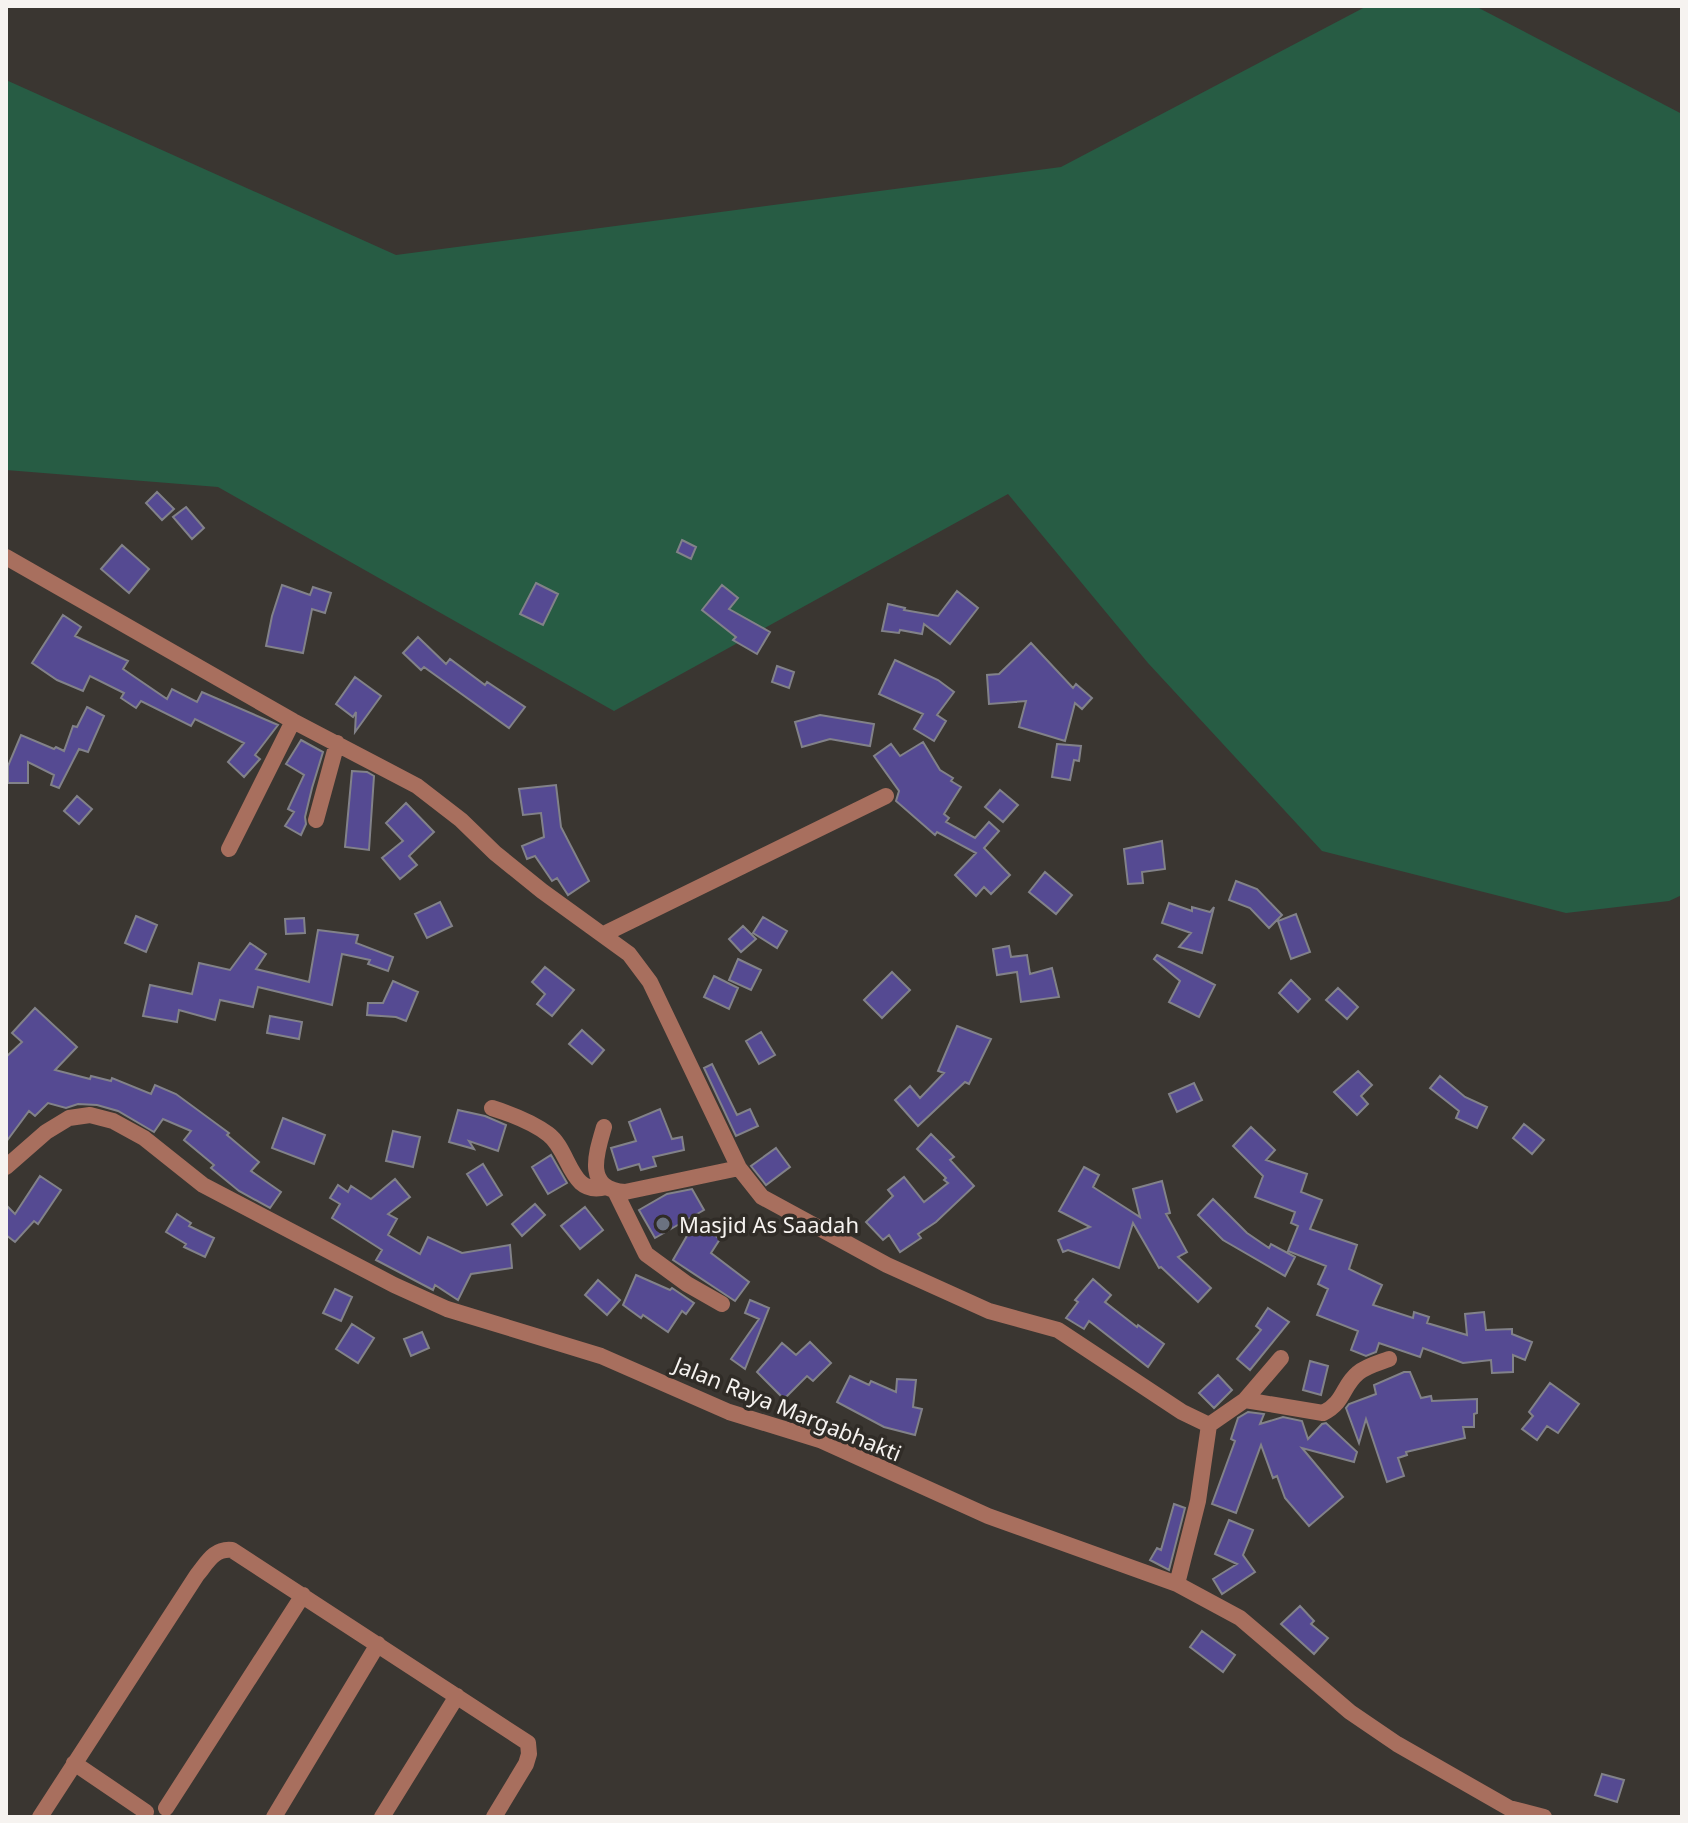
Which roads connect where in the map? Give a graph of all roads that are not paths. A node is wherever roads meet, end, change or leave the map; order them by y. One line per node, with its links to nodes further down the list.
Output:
1 (6, 557): 2 (street)
2 (293, 721): 3 (street); 6 (street)
3 (337, 743): 5 (street); 7 (street)
4 (886, 796): 7 (street)
5 (316, 820)
6 (229, 849)
7 (604, 934): 11 (street)
8 (492, 1108): 12 (street)
9 (604, 1127): 12 (street)
10 (6, 1167): 18 (street, Jalan Raya Margabhakti)
11 (739, 1168): 12 (street); 17 (street)
12 (611, 1189): 13 (street)
13 (722, 1304)
14 (1281, 1358): 16 (street)
15 (1389, 1359): 16 (street)
16 (1245, 1400): 17 (street)
17 (1209, 1425): 18 (street)
18 (1177, 1584): 29 (street, Jalan Raya Margabhakti)
19 (303, 1595): 20 (street); 22 (street); 23 (street)
20 (378, 1644): 21 (street); 26 (street)
21 (457, 1696): 27 (street); 28 (street)
22 (74, 1763): 24 (street); 25 (street)
23 (169, 1813): 24 (street)
24 (146, 1815)
25 (40, 1817)
26 (274, 1817)
27 (382, 1817)
28 (494, 1817)
29 (1544, 1817)

